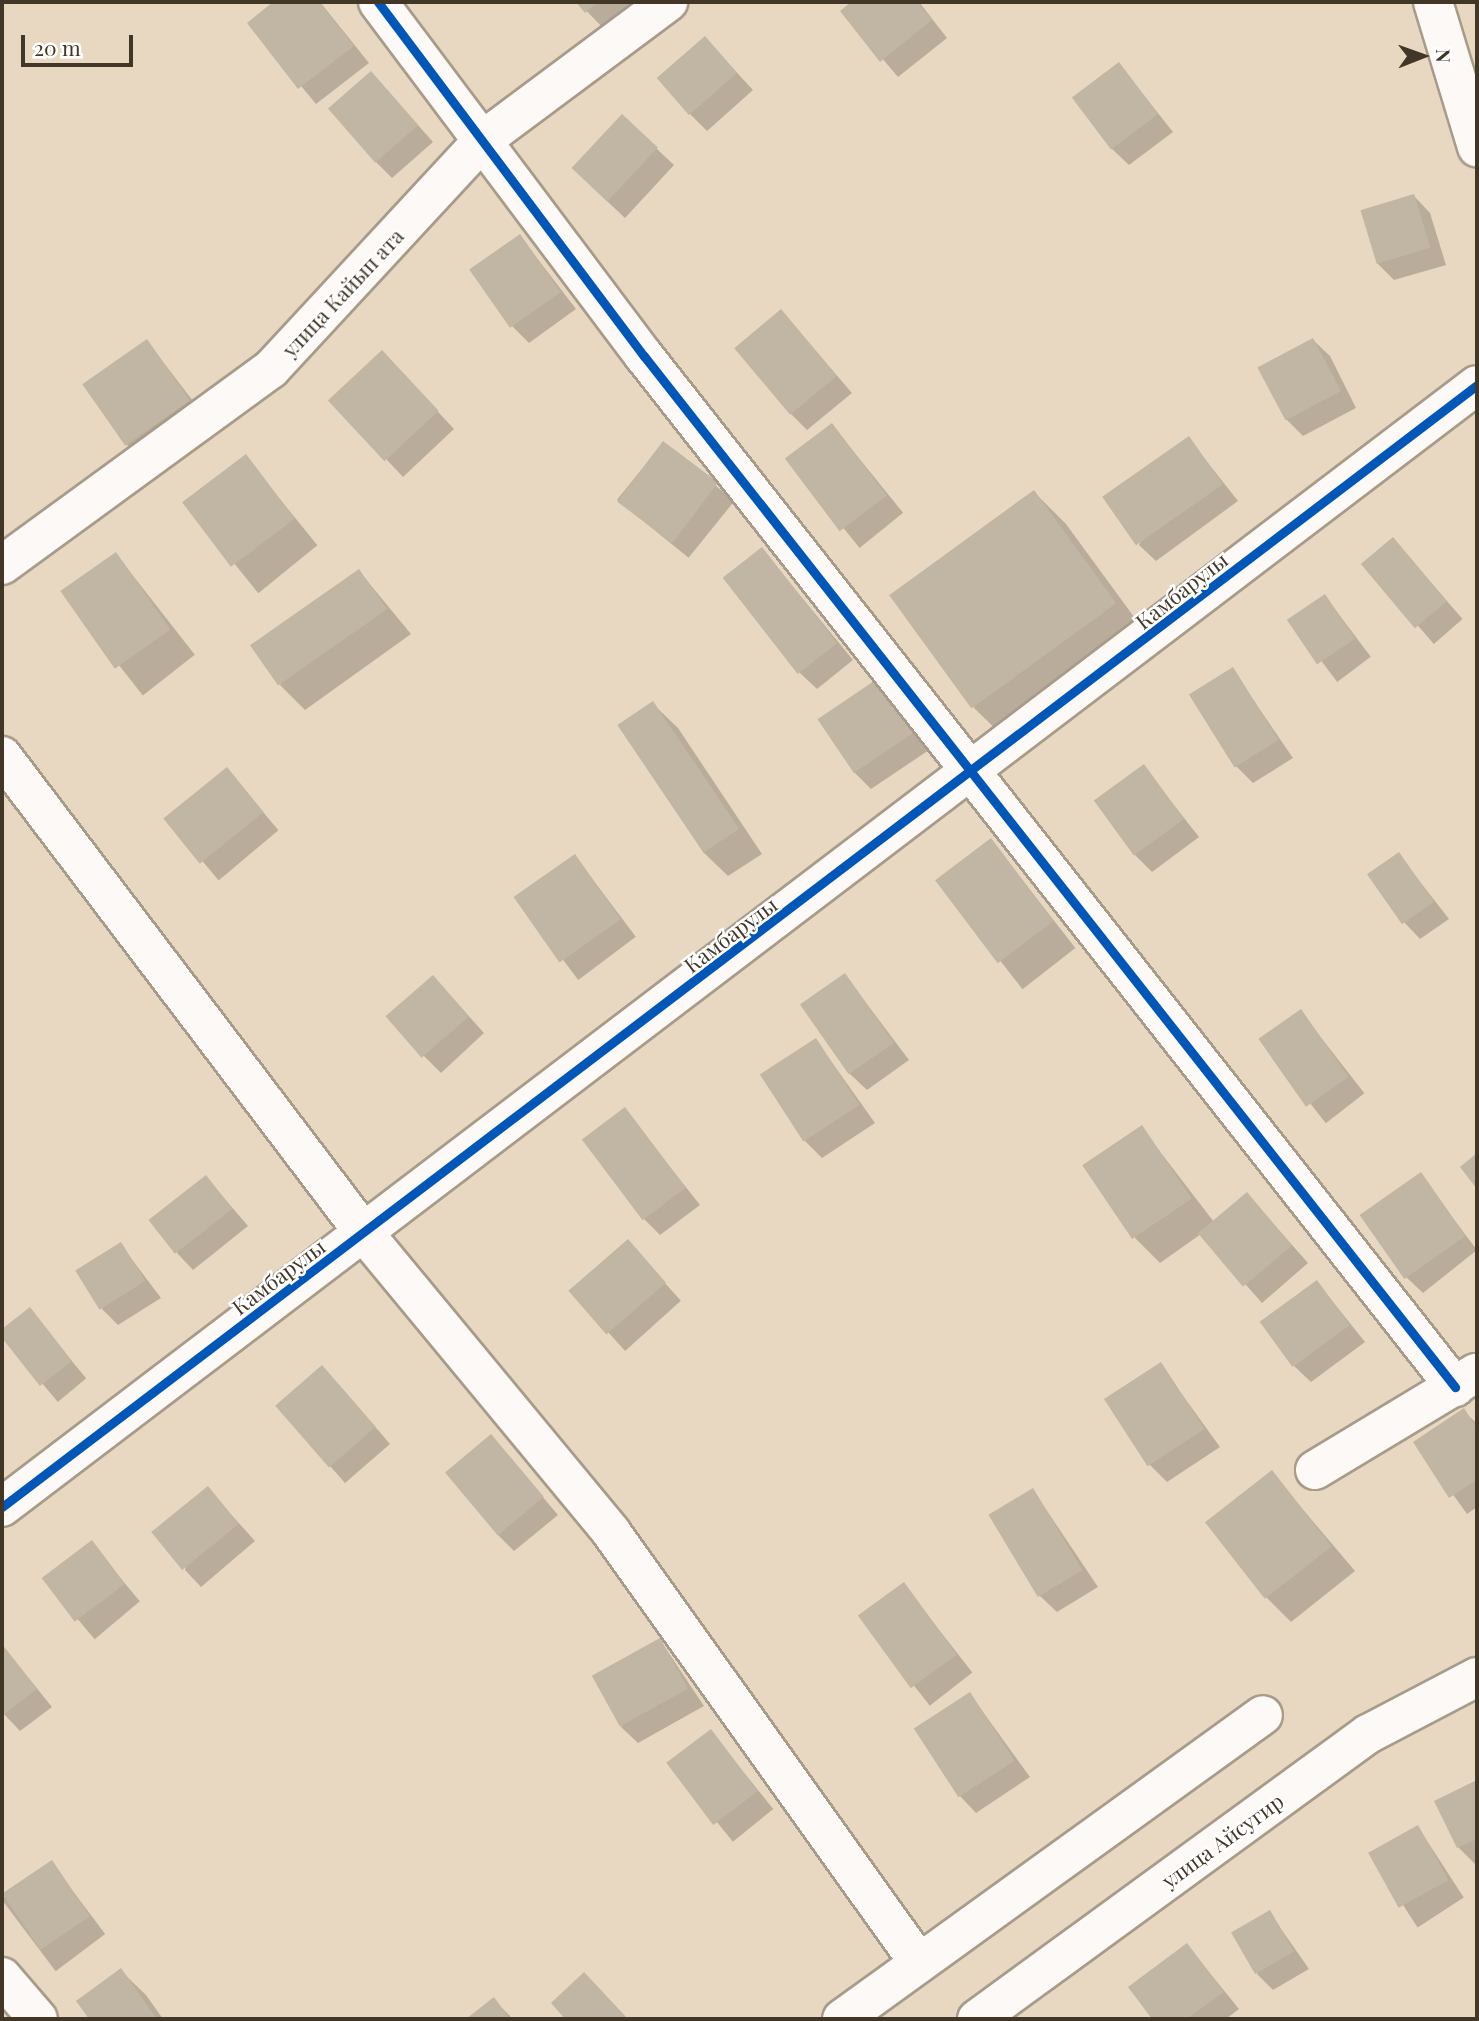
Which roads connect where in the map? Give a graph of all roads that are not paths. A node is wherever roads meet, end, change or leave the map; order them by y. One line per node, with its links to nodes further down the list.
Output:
1 (378, 2): 4 (street)
2 (668, 2): 4 (street, улица Кайып ата)
3 (1433, 2): 5 (street)
4 (483, 140): 7 (street, улица Кайып ата); 9 (street)
5 (1477, 147)
6 (1477, 385): 9 (street, Камбарулы)
7 (2, 565)
8 (2, 756): 10 (street)
9 (973, 772): 10 (street, Камбарулы); 11 (street)
10 (364, 1233): 13 (street, Камбарулы); 16 (street)
11 (1466, 1379): 12 (street)
12 (1315, 1470)
13 (2, 1507)
14 (1477, 1677): 20 (street, улица Айсугир)
15 (1263, 1715): 16 (street)
16 (917, 1960): 19 (street)
17 (2, 1977): 18 (street)
18 (38, 2019)
19 (842, 2019)
20 (977, 2019)

